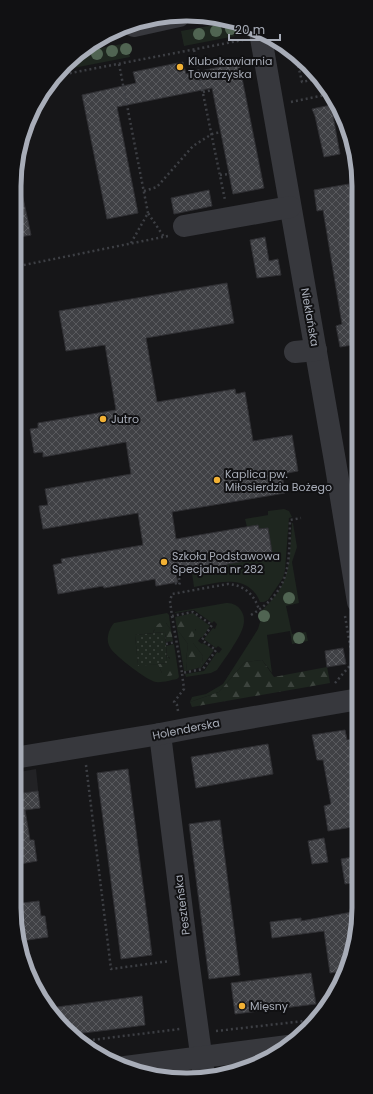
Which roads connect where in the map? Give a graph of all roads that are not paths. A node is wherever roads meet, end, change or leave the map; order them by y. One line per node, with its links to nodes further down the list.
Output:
1 (261, 38): 2 (street, Niekłańska)
2 (290, 206): 3 (street); 4 (street, Niekłańska)
3 (184, 226)
4 (351, 606)
5 (352, 694): 6 (street, Holenderska)
6 (160, 734): 7 (street, Holenderska); 10 (street, Peszteńska)
7 (21, 757)
8 (270, 1051): 10 (street)
9 (144, 1067): 10 (street)
10 (203, 1067)

